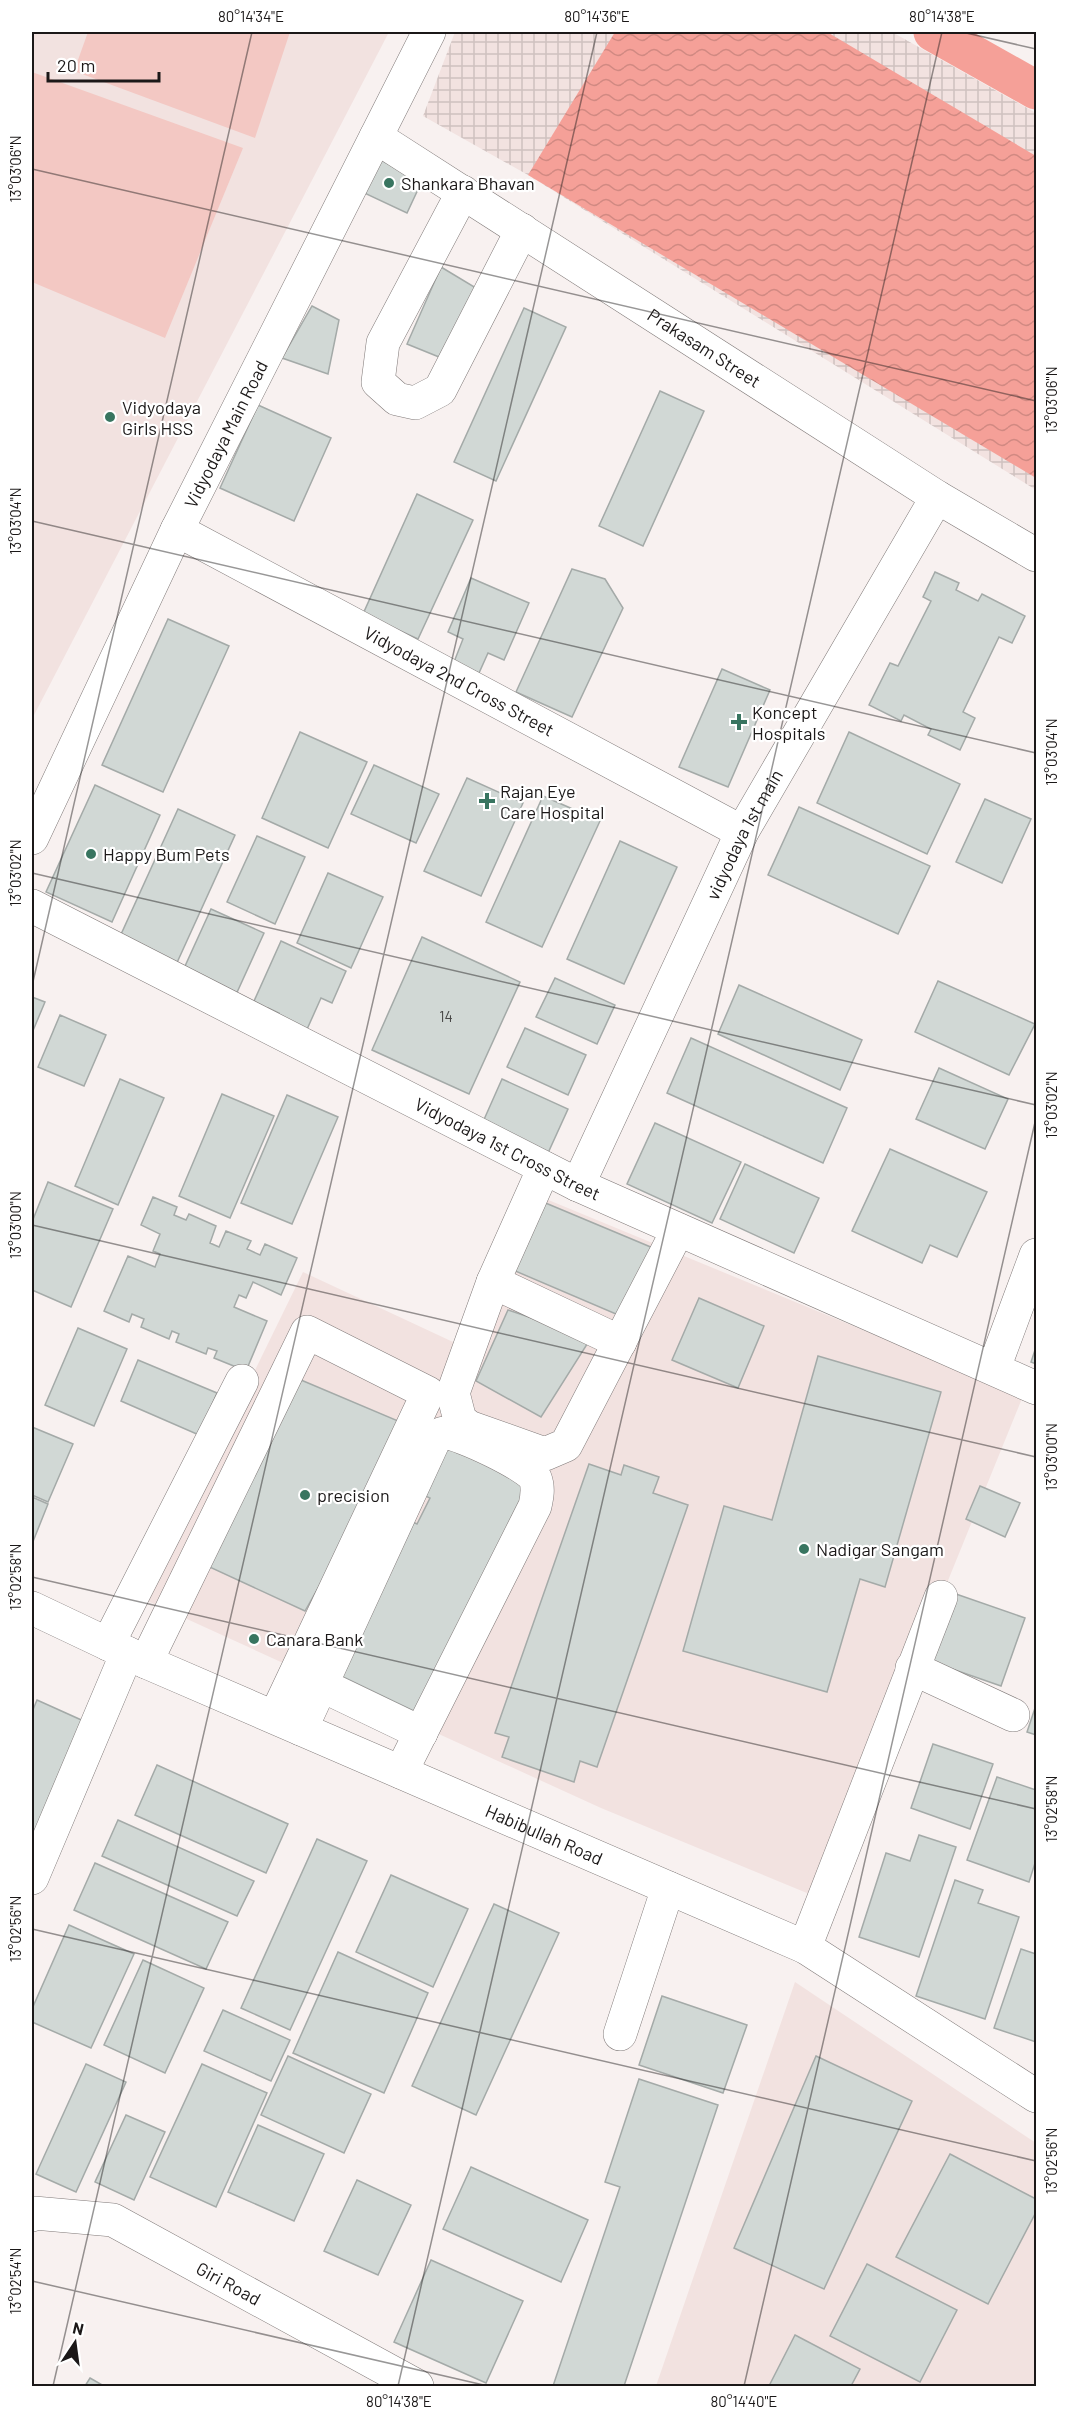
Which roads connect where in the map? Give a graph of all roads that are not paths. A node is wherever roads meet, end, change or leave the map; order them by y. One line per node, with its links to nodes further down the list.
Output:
1 (429, 32): 2 (street, Vidyodaya Main Road)
2 (376, 136): 3 (street, Prakasam Street); 6 (street, Vidyodaya Main Road)
3 (463, 192): 4 (street, Prakasam Street); 4 (street)
4 (522, 230): 5 (street, Prakasam Street)
5 (937, 497): 7 (street, Prakasam Street); 8 (street, vidyodaya 1st main)
6 (177, 530): 8 (street, Vidyodaya 2nd Cross Street); 9 (street, Vidyodaya Main Road)
7 (1036, 555)
8 (742, 832): 12 (street, vidyodaya 1st main)
9 (32, 838)
10 (32, 906): 11 (street, Vidyodaya 1st Cross Street)
11 (544, 1168): 12 (street, Vidyodaya 1st Cross Street); 15 (street)
12 (578, 1185): 13 (street, Vidyodaya 1st Cross Street)
13 (678, 1230): 16 (street); 17 (street, Vidyodaya 1st Cross Street)
14 (1036, 1255): 17 (street)
15 (493, 1282): 16 (street); 16 (street)
16 (620, 1342)
17 (994, 1368): 19 (street, Vidyodaya 1st Cross Street)
18 (242, 1381): 22 (street)
19 (1036, 1388)
20 (941, 1597): 23 (street)
21 (32, 1608): 22 (street, Habibullah Road)
22 (127, 1653): 26 (street, Habibullah Road); 26 (street); 29 (street)
23 (912, 1668): 25 (street); 31 (street)
24 (321, 1685): 26 (street); 27 (street); 27 (street)
25 (1013, 1715)
26 (288, 1723): 28 (street, Habibullah Road)
27 (421, 1733): 28 (street)
28 (401, 1772): 30 (street, Habibullah Road)
29 (32, 1878)
30 (668, 1888): 31 (street, Habibullah Road); 32 (street)
31 (805, 1947): 33 (street, Habibullah Road)
32 (620, 2034)
33 (1036, 2096)
34 (32, 2213): 35 (street, Giri Road)
35 (417, 2386)

